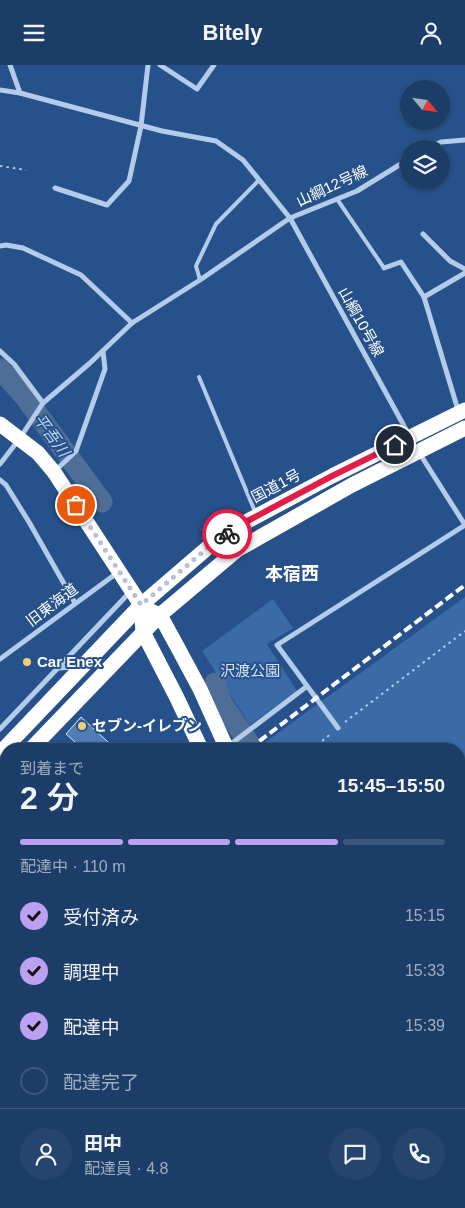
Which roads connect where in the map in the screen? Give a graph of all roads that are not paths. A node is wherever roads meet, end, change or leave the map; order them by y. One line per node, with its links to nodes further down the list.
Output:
1 (10, 65): 6 (street)
2 (148, 65): 7 (street)
3 (160, 65): 4 (street)
4 (214, 65)
5 (0, 90): 6 (street)
6 (20, 93): 7 (street)
7 (141, 126): 11 (street, 山綱10号線); 12 (street)
8 (465, 140): 9 (street)
9 (450, 141)
10 (400, 165): 13 (street, 山綱12号線)
11 (259, 179): 14 (street, 山綱10号線); 20 (lane)
12 (55, 188)
13 (337, 199): 14 (street, 山綱12号線); 17 (lane)
14 (290, 218): 20 (street, 山綱12号線); 31 (street, 山綱10号線)
15 (423, 234): 18 (street)
16 (0, 246): 22 (street)
17 (384, 268): 21 (street)
18 (465, 269)
19 (465, 273): 21 (street)
20 (200, 280): 22 (street, 山綱12号線)
21 (424, 297): 27 (street)
22 (132, 323): 24 (street, 山綱12号線)
23 (0, 351): 26 (street)
24 (103, 351): 26 (street, 山綱12号線); 34 (street)
25 (199, 377): 36 (lane)
26 (43, 403): 30 (street, 山綱12号線)
27 (462, 411): 31 (highway, 国道1号)
28 (0, 424): 30 (highway)
29 (465, 428): 32 (highway)
30 (20, 438): 33 (street, 山綱12号線); 34 (highway)
31 (411, 438): 36 (highway, 国道1号)
32 (419, 451): 41 (highway); 46 (street)
33 (0, 464)
34 (54, 472): 37 (highway)
35 (0, 480): 39 (street)
36 (257, 516): 40 (highway, 国道1号)
37 (119, 571): 38 (highway); 39 (street, 旧東海道)
38 (132, 590): 40 (highway); 45 (street)
39 (75, 603): 43 (street, 旧東海道)
40 (141, 605): 41 (highway); 42 (highway); 44 (highway, 国道1号)
41 (160, 615): 42 (highway); 52 (highway)
42 (143, 632): 50 (highway); 51 (highway)
43 (0, 659)
44 (82, 667): 45 (street); 49 (highway, 国道1号)
45 (58, 669): 48 (street)
46 (306, 687): 47 (street); 53 (street)
47 (338, 728)
48 (0, 729)
49 (10, 743)
50 (37, 743)
51 (197, 743)
52 (227, 743)
53 (234, 743)

